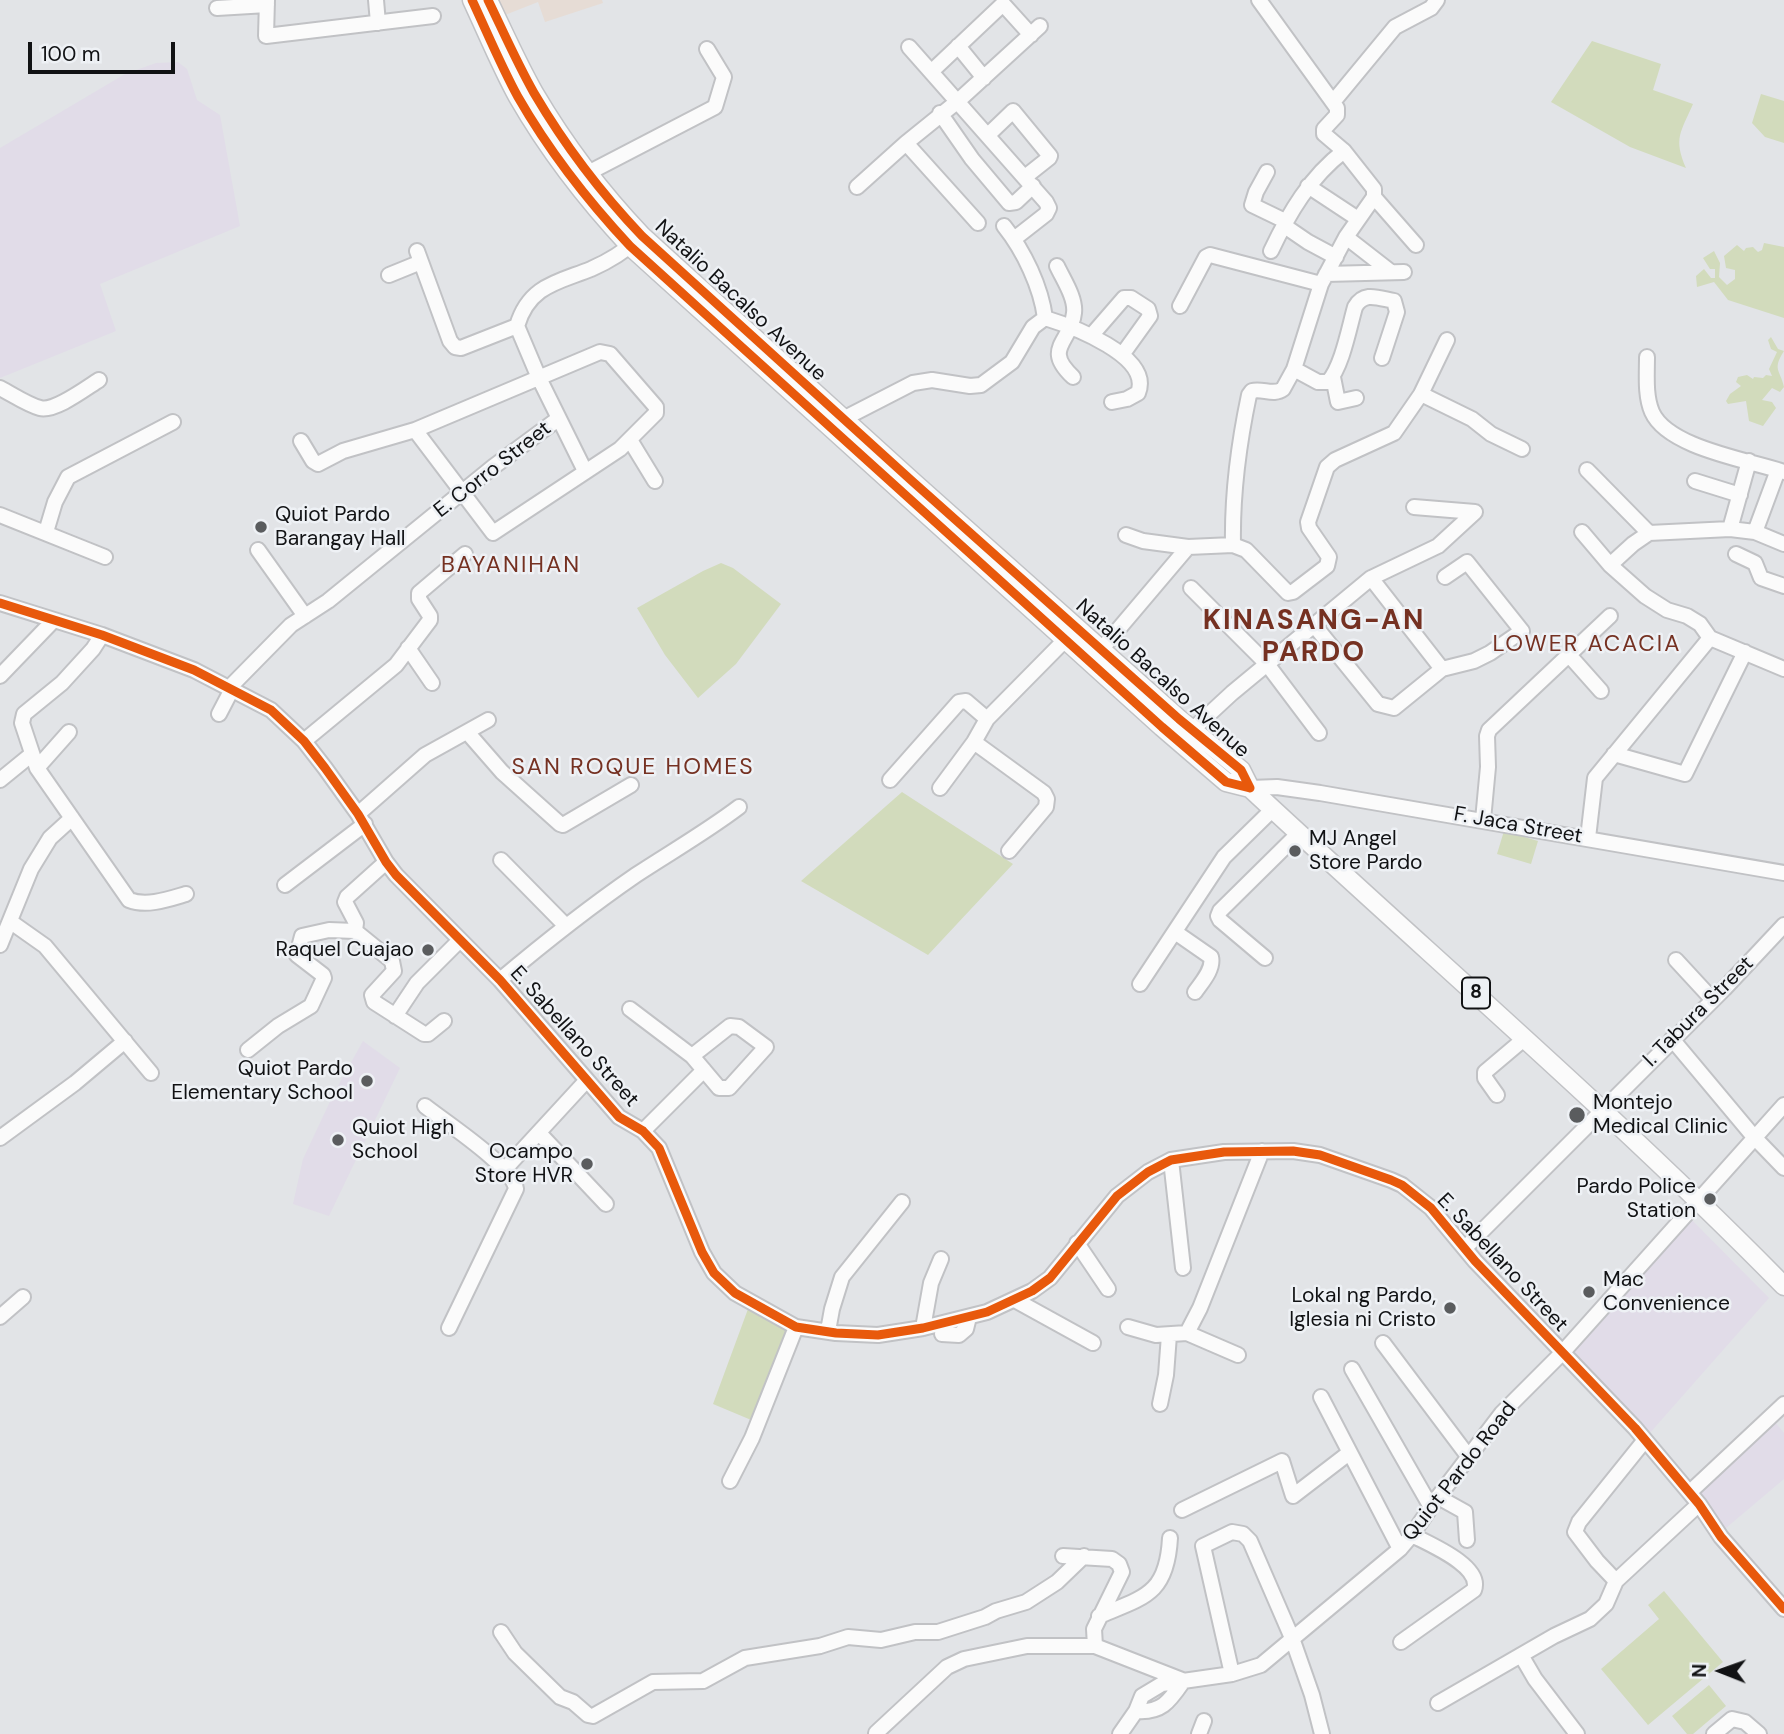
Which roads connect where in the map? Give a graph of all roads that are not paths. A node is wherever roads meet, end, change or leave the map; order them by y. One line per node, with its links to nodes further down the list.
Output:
1 (376, 0): 9 (street)
2 (472, 0): 33 (main road, Natalio Bacalso Avenue / 8)
3 (488, 0): 22 (main road, Natalio Bacalso Avenue / 8)
4 (1259, 0): 16 (street)
5 (1437, 0): 16 (street)
6 (267, 3): 7 (street); 9 (street)
7 (217, 8)
8 (433, 16): 9 (street)
9 (378, 23)
10 (958, 46): 13 (street); 14 (street); 14 (street)
11 (909, 47): 13 (street)
12 (707, 49): 22 (street)
13 (932, 72): 15 (street)
14 (984, 78): 15 (street)
15 (958, 101): 17 (street); 18 (street)
16 (1333, 102): 20 (street)
17 (940, 113): 19 (street); 23 (street)
18 (988, 135): 23 (street); 23 (street)
19 (906, 142): 25 (street); 28 (street)
20 (1344, 151): 24 (street); 26 (street)
21 (1267, 172): 29 (street)
22 (588, 173): 33 (main road, Natalio Bacalso Avenue / 8)
23 (1029, 181): 32 (street)
24 (1308, 186): 27 (street); 29 (street)
25 (858, 187)
26 (1374, 197): 27 (street); 34 (street)
27 (1358, 219): 31 (street)
28 (978, 223)
29 (1284, 223): 35 (street); 36 (street)
30 (1004, 226): 32 (street)
31 (1346, 237): 36 (street); 39 (street)
32 (1014, 239): 41 (street)
33 (636, 241): 42 (street); 59 (main road, Natalio Bacalso Avenue / 8); 99 (main road, Natalio Bacalso Avenue / 8)
34 (1416, 245)
35 (1271, 251)
36 (1336, 257): 39 (street)
37 (1057, 266): 43 (street)
38 (389, 275): 42 (street)
39 (1324, 279): 40 (street); 49 (street)
40 (1180, 306)
41 (1045, 318): 43 (street); 59 (street)
42 (517, 326): 52 (street, E. Corro Street)
43 (1071, 327): 44 (street); 50 (street)
44 (1091, 336): 46 (street); 46 (street)
45 (1447, 340): 55 (street)
46 (1122, 355): 57 (street)
47 (1647, 357): 65 (street)
48 (1382, 358): 51 (street)
49 (1294, 369): 51 (street); 82 (street)
50 (1073, 377)
51 (1333, 377): 56 (street)
52 (539, 378): 58 (street, E. Corro Street); 61 (street); 62 (street)
53 (99, 380): 54 (street)
54 (0, 388)
55 (1421, 394): 64 (street); 82 (street)
56 (1356, 398)
57 (1112, 402)
58 (558, 419): 67 (street); 71 (street, E. Corro Street)
59 (843, 419): 103 (main road, Natalio Bacalso Avenue / 8)
60 (173, 422): 76 (street)
61 (415, 430): 63 (street); 71 (street)
62 (630, 440): 67 (street); 69 (street)
63 (302, 441)
64 (1522, 450)
65 (1749, 461): 68 (street); 72 (street)
66 (1587, 470): 79 (street)
67 (585, 471): 71 (street)
68 (1781, 471): 78 (street)
69 (655, 481)
70 (1695, 481): 72 (street)
71 (464, 493): 94 (street, E. Corro Street)
72 (1740, 495): 75 (street)
73 (1415, 507): 90 (street)
74 (0, 515): 76 (street)
75 (1730, 529): 78 (street); 79 (street)
76 (46, 531): 87 (street)
77 (1582, 532): 88 (street)
78 (1755, 532): 81 (street)
79 (1648, 533): 88 (street)
80 (1126, 535): 83 (street)
81 (1784, 544)
82 (1233, 545): 83 (street)
83 (1188, 547): 103 (street)
84 (258, 550): 94 (street)
85 (465, 554): 101 (street)
86 (1735, 554): 91 (street)
87 (105, 556)
88 (1610, 565): 100 (street)
89 (1445, 577): 106 (street)
90 (1371, 578): 97 (street); 106 (street)
91 (1784, 586)
92 (1191, 588): 105 (street)
93 (0, 603): 96 (street, E. Sabellano Street)
94 (305, 616): 110 (street, E. Corro Street)
95 (1610, 616): 104 (street)
96 (54, 620): 98 (street, E. Sabellano Street); 108 (street)
97 (1314, 625): 105 (street); 106 (street)
98 (102, 635): 110 (street, E. Sabellano Street); 121 (street)
99 (1066, 638): 103 (main road, Natalio Bacalso Avenue / 8); 113 (street)
100 (1710, 638): 102 (street); 122 (street)
101 (408, 648): 109 (street); 119 (street)
102 (1745, 652): 107 (street); 122 (street)
103 (1097, 655): 115 (main road, Natalio Bacalso Avenue / 8); 128 (main road, Natalio Bacalso Avenue / 8)
104 (1569, 655): 111 (street); 133 (street)
105 (1267, 664): 115 (street); 118 (street)
106 (1442, 669)
107 (1784, 669)
108 (0, 676)
109 (432, 683)
110 (230, 688): 112 (street, E. Corro Street); 119 (street, E. Sabellano Street)
111 (1601, 691)
112 (219, 714)
113 (987, 719): 120 (street); 125 (street)
114 (488, 720): 117 (street)
115 (1192, 730): 128 (main road, Natalio Bacalso Avenue / 8)
116 (69, 732): 123 (street)
117 (468, 733): 126 (street); 132 (street)
118 (1320, 733)
119 (304, 741): 132 (street, E. Sabellano Street)
120 (974, 742): 127 (street); 136 (street)
121 (32, 754): 123 (street); 124 (street)
122 (1614, 754): 135 (street)
123 (37, 768): 131 (street)
124 (0, 780)
125 (890, 780)
126 (631, 785)
127 (940, 788)
128 (1250, 788): 130 (main road, Natalio Bacalso Avenue / 8); 133 (street, F. Jaca Street)
129 (739, 807): 143 (street)
130 (1273, 809): 134 (main road, Natalio Bacalso Avenue / 8); 146 (street)
131 (72, 818): 141 (street); 142 (street)
132 (361, 819): 138 (street, E. Sabellano Street); 140 (street)
133 (1483, 820): 135 (street, F. Jaca Street)
134 (1300, 833): 149 (street); 158 (main road, Natalio Bacalso Avenue / 8)
135 (1588, 838): 139 (street, F. Jaca Street)
136 (1009, 851)
137 (501, 860): 143 (street)
138 (386, 862): 145 (street); 147 (street, E. Sabellano Street)
139 (1784, 873)
140 (285, 885)
141 (186, 894)
142 (11, 922): 148 (street); 160 (street)
143 (565, 925): 151 (street)
144 (1784, 925): 154 (street, I. Tabura Street)
145 (355, 931): 156 (street); 161 (street)
146 (1175, 932): 152 (street); 153 (street)
147 (460, 940): 151 (street, E. Sabellano Street); 156 (street)
148 (0, 945)
149 (1265, 958)
150 (1676, 960): 154 (street)
151 (500, 980): 165 (street, E. Sabellano Street)
152 (1140, 984)
153 (1195, 992)
154 (1713, 999): 159 (street, I. Tabura Street)
155 (629, 1009): 162 (street)
156 (395, 1016): 157 (street)
157 (444, 1021)
158 (1524, 1039): 166 (street); 169 (main road, Natalio Bacalso Avenue / 8)
159 (1672, 1039): 169 (street, I. Tabura Street); 172 (street)
160 (125, 1041): 164 (street); 173 (street)
161 (248, 1049)
162 (692, 1056): 163 (street); 163 (street)
163 (704, 1070): 170 (street)
164 (151, 1073)
165 (586, 1081): 170 (street, E. Sabellano Street); 171 (street)
166 (1497, 1095)
167 (1784, 1105): 172 (street, Quiot Pardo Road)
168 (425, 1106): 177 (street)
169 (1603, 1109): 178 (main road, Natalio Bacalso Avenue / 8); 182 (street, I. Tabura Street)
170 (643, 1131): 191 (street, E. Sabellano Street)
171 (539, 1133): 177 (street); 180 (street)
172 (1755, 1137): 176 (street); 178 (street, Quiot Pardo Road)
173 (0, 1138)
174 (1262, 1151): 175 (street, E. Sabellano Street); 182 (street, E. Sabellano Street); 196 (street)
175 (1171, 1160): 181 (street, E. Sabellano Street); 184 (street)
176 (1784, 1168)
177 (505, 1169): 192 (street)
178 (1699, 1200): 185 (main road, Natalio Bacalso Avenue / 8); 201 (street, Quiot Pardo Road)
179 (902, 1202): 195 (street)
180 (606, 1204)
181 (1077, 1243): 186 (street); 188 (street, E. Sabellano Street)
182 (1465, 1248): 201 (street, E. Sabellano Street)
183 (941, 1259): 193 (street)
184 (1183, 1268)
185 (1782, 1279)
186 (1108, 1289)
187 (23, 1297): 189 (street)
188 (1015, 1300): 190 (street, E. Sabellano Street); 199 (street)
189 (0, 1317)
190 (969, 1317): 193 (street, E. Sabellano Street); 197 (street)
191 (796, 1327): 195 (street, E. Sabellano Street); 210 (street)
192 (449, 1328)
193 (923, 1328): 195 (street, E. Sabellano Street)
194 (1128, 1328): 198 (street)
195 (828, 1331)
196 (1188, 1333): 198 (street); 202 (street)
197 (943, 1334)
198 (1169, 1335): 205 (street)
199 (1093, 1343)
200 (1383, 1343): 209 (street)
201 (1562, 1353): 207 (street, E. Sabellano Street); 209 (street, Quiot Pardo Road)
202 (1238, 1355)
203 (1352, 1369): 212 (street)
204 (1321, 1397): 208 (street)
205 (1160, 1404)
206 (1784, 1404): 211 (street)
207 (1645, 1440): 211 (street, E. Sabellano Street); 220 (street)
208 (1349, 1453): 213 (street); 217 (street)
209 (1468, 1456): 212 (street, Quiot Pardo Road)
210 (730, 1481)
211 (1695, 1498): 220 (street); 221 (street, E. Sabellano Street)
212 (1435, 1502): 214 (street, Quiot Pardo Road); 216 (street)
213 (1182, 1510)
214 (1412, 1535): 217 (street, Quiot Pardo Road); 225 (street)
215 (1170, 1538): 222 (street)
216 (1467, 1540)
217 (1400, 1549): 224 (street, Quiot Pardo Road)
218 (1063, 1556): 219 (street)
219 (1084, 1556): 222 (street); 223 (street)
220 (1616, 1581): 227 (street)
221 (1784, 1609)
222 (1099, 1616): 226 (street)
223 (501, 1632)
224 (1292, 1638): 228 (street, Quiot Pardo Road); 228 (street); 233 (street)
225 (1401, 1642)
226 (1095, 1646): 229 (street); 231 (street)
227 (1521, 1655): 230 (street); 234 (street)
228 (1232, 1674): 229 (street, Quiot Pardo Road)
229 (1184, 1682): 232 (street)
230 (1438, 1703)
231 (876, 1732)
232 (1120, 1734)
233 (1322, 1734)
234 (1577, 1734)
235 (1714, 1734): 236 (street)
236 (1759, 1734)

